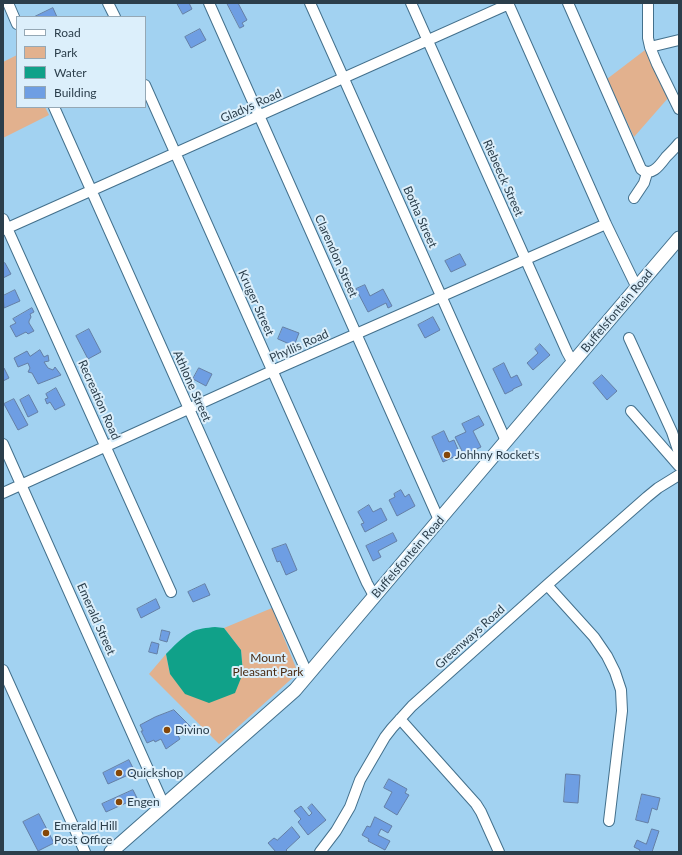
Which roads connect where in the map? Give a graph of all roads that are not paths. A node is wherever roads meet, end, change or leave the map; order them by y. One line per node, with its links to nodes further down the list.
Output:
1 (8, 3): 10 (street)
2 (108, 3): 9 (street)
3 (209, 3): 18 (street, Clarendon Street)
4 (310, 3): 14 (street, Botha Street)
5 (411, 3): 11 (street, Riebeeck Street)
6 (568, 3): 21 (street)
7 (648, 3): 13 (street)
8 (508, 4): 11 (street, Gladys Road); 24 (street)
9 (114, 16)
10 (16, 22)
11 (428, 40): 14 (street, Gladys Road); 27 (street, Riebeeck Street)
12 (679, 40): 13 (street)
13 (650, 47): 17 (street)
14 (344, 78): 18 (street, Gladys Road); 29 (street, Botha Street)
15 (146, 87): 20 (street, Kruger Street)
16 (54, 108): 22 (street, Athlone Street)
17 (679, 109)
18 (259, 116): 20 (street, Gladys Road); 30 (street, Clarendon Street)
19 (679, 143): 21 (street)
20 (176, 154): 22 (street, Gladys Road); 33 (street, Kruger Street)
21 (647, 173): 23 (street)
22 (91, 191): 25 (street, Gladys Road); 34 (street, Athlone Street)
23 (634, 198)
24 (606, 224): 27 (street, Phyllis Road); 28 (street)
25 (4, 226): 38 (street, Recreation Road)
26 (679, 238): 28 (main road, Buffelsfontein Road)
27 (525, 260): 29 (street, Phyllis Road); 32 (street, Riebeeck Street)
28 (637, 288): 32 (main road, Buffelsfontein Road)
29 (441, 297): 30 (street, Phyllis Road); 36 (street, Botha Street)
30 (356, 334): 33 (street, Phyllis Road); 44 (street, Clarendon Street)
31 (629, 338): 39 (street)
32 (573, 363): 36 (main road, Buffelsfontein Road)
33 (272, 371): 34 (street, Phyllis Road); 47 (street, Kruger Street)
34 (188, 409): 38 (street, Phyllis Road); 49 (street, Athlone Street)
35 (631, 410): 40 (street)
36 (506, 441): 44 (main road, Buffelsfontein Road)
37 (3, 444): 42 (street, Emerald Street)
38 (106, 447): 42 (street, Phyllis Road); 46 (street, Recreation Road)
39 (679, 453)
40 (679, 466)
41 (679, 475): 45 (street, Greenways Road)
42 (21, 484): 43 (street, Phyllis Road); 51 (street, Emerald Street)
43 (3, 493)
44 (440, 520): 47 (main road, Buffelsfontein Road)
45 (547, 585): 50 (street, Greenways Road); 52 (street)
46 (171, 592)
47 (374, 596): 49 (main road, Buffelsfontein Road)
48 (3, 670): 53 (street)
49 (308, 675): 51 (main road, Buffelsfontein Road)
50 (400, 719): 55 (street, Greenways Road); 56 (street)
51 (164, 804): 54 (main road, Buffelsfontein Road)
52 (609, 821)
53 (85, 852)
54 (111, 852)
55 (320, 852)
56 (499, 852)

